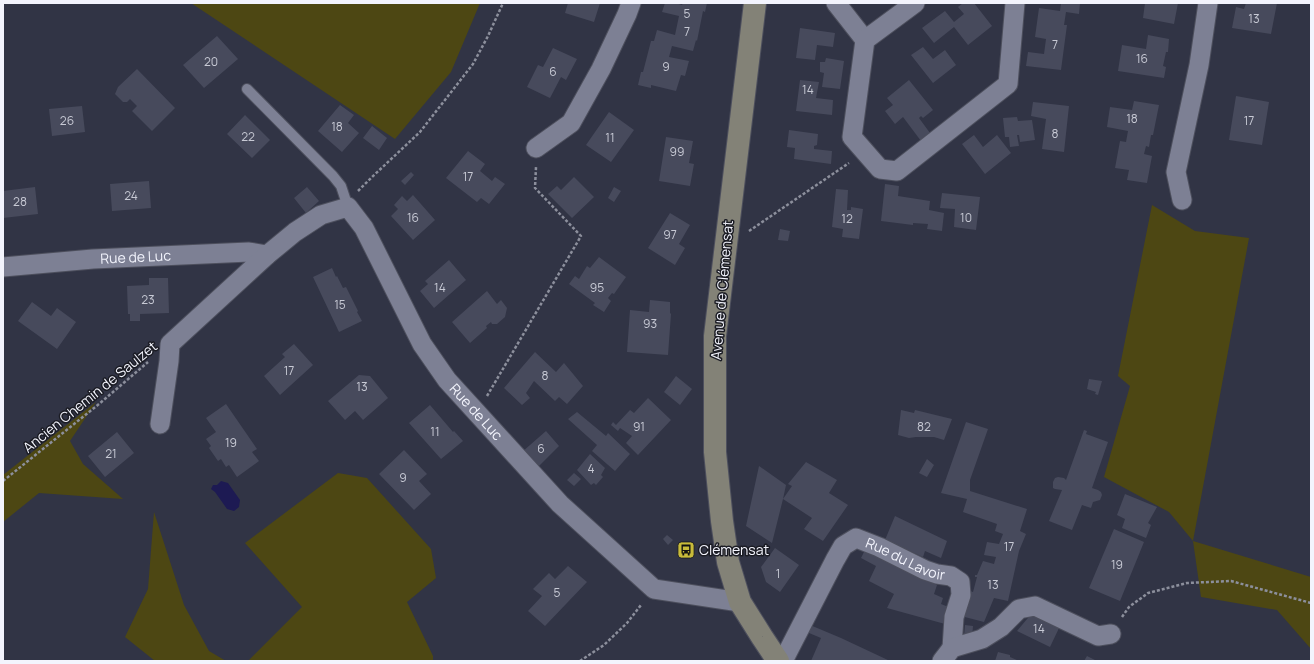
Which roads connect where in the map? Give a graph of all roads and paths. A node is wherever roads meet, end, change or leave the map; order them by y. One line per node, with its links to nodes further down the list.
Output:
1 (503, 3): 13 (path)
2 (630, 3): 10 (street)
3 (755, 3): 14 (main road, Avenue de Clémensat)
4 (836, 3): 8 (street)
5 (915, 3): 8 (street)
6 (1016, 3): 11 (street)
7 (1208, 3): 12 (street)
8 (865, 40): 11 (street)
9 (247, 90): 13 (lane)
10 (536, 148): 18 (path)
11 (865, 152): 14 (path)
12 (1182, 200)
13 (348, 207): 15 (street); 18 (street, Rue de Luc)
14 (725, 244): 22 (main road, Avenue de Clémensat)
15 (267, 255): 16 (street, Rue de Luc); 17 (street)
16 (3, 267)
17 (170, 344): 19 (street); 20 (path, Ancien Chemin de Saulzet)
18 (476, 413): 21 (street, Rue de Luc)
19 (160, 424)
20 (3, 481)
21 (654, 589): 22 (street); 26 (path)
22 (740, 602): 27 (main road, Avenue de Clémensat)
23 (1311, 603): 24 (path)
24 (1111, 634): 25 (street)
25 (947, 654): 28 (street, Rue du Lavoir)
26 (580, 661)
27 (778, 661)
28 (783, 661)

